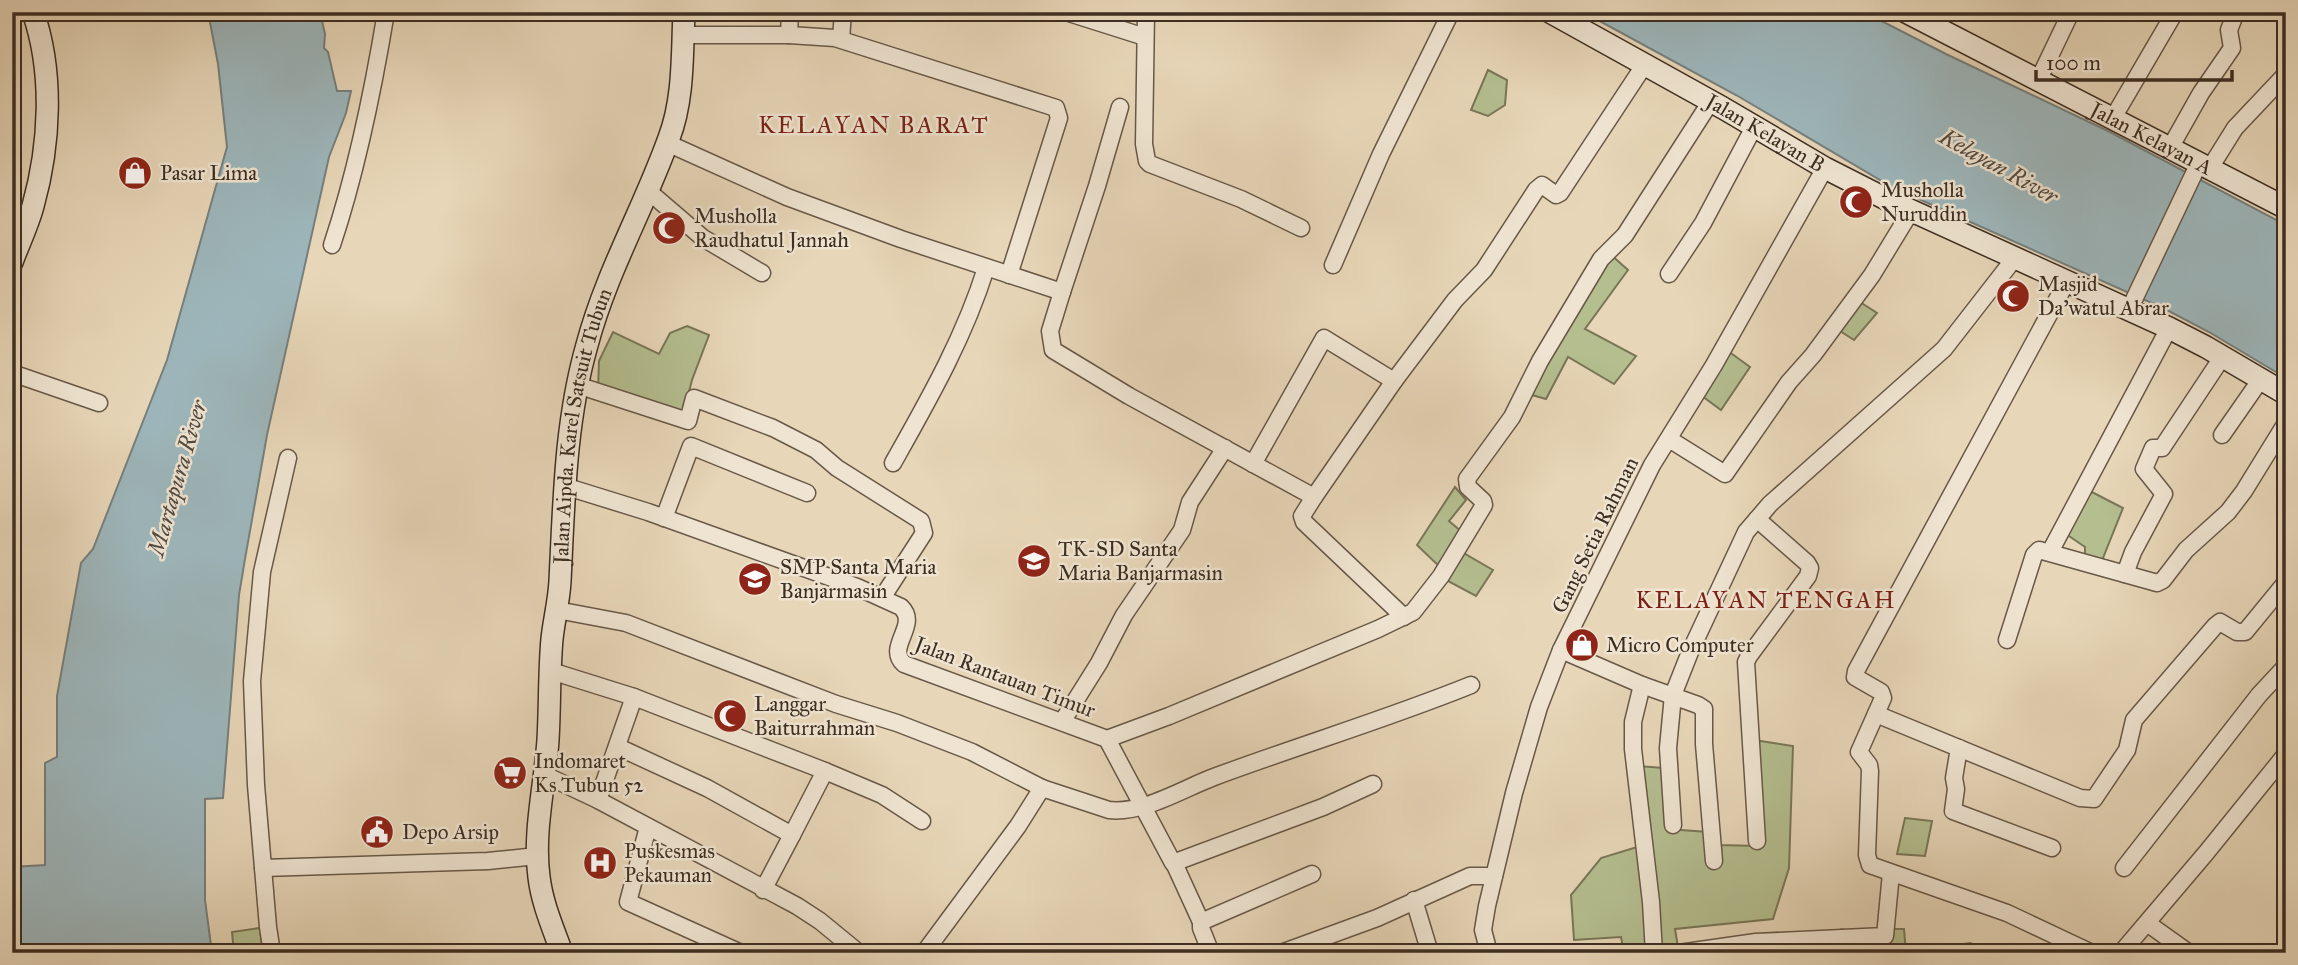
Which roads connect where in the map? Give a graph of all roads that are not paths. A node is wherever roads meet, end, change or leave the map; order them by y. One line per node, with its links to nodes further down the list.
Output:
1 (33, 12): 35 (street)
2 (386, 12): 33 (street)
3 (684, 12): 14 (street, Jalan Aipda. Karel Satsuit Tubun)
4 (790, 12): 15 (street)
5 (843, 12): 17 (street)
6 (1066, 12): 16 (street)
7 (1146, 12): 16 (street)
8 (1451, 12): 36 (street)
9 (1550, 12): 18 (street, Jalan Kelayan B)
10 (1906, 12): 20 (street, Jalan Kelayan A)
11 (2071, 12): 20 (street)
12 (2175, 12): 23 (street)
13 (2236, 12): 26 (street)
14 (683, 35): 15 (street); 25 (street, Jalan Aipda. Karel Satsuit Tubun)
15 (789, 35): 17 (street)
16 (1145, 37): 32 (street)
17 (841, 39): 40 (street)
18 (1645, 64): 21 (street, Jalan Kelayan B); 48 (street)
19 (2286, 74): 27 (street)
20 (2039, 79): 23 (street, Jalan Kelayan A)
21 (1711, 101): 24 (street, Jalan Kelayan B); 69 (street)
22 (1120, 107): 42 (street)
23 (2113, 118): 26 (street, Jalan Kelayan A)
24 (1754, 127): 28 (street, Jalan Kelayan B); 39 (street)
25 (667, 143): 29 (street, Jalan Aipda. Karel Satsuit Tubun); 37 (street)
26 (2170, 148): 27 (street, Jalan Kelayan A)
27 (2202, 167): 30 (street, Jalan Kelayan A); 43 (street)
28 (1825, 168): 31 (street, Jalan Kelayan B); 54 (street, Gang Setia Rahman)
29 (647, 190): 38 (street); 49 (street, Jalan Aipda. Karel Satsuit Tubun)
30 (2286, 208)
31 (1911, 211): 34 (street, Jalan Kelayan B); 54 (street)
32 (1301, 228)
33 (332, 245)
34 (2014, 258): 41 (street, Jalan Kelayan B); 63 (street)
35 (12, 262)
36 (1333, 265)
37 (986, 268): 40 (street); 57 (street)
38 (762, 273)
39 (1669, 274)
40 (1009, 275): 42 (street)
41 (2066, 283): 43 (street, Jalan Kelayan B); 78 (street)
42 (1062, 292): 55 (street)
43 (2131, 306): 44 (street, Jalan Kelayan B)
44 (2169, 328): 45 (street, Jalan Kelayan B); 64 (street)
45 (2223, 356): 47 (street, Jalan Kelayan B); 65 (street)
46 (12, 373): 51 (street)
47 (2261, 379): 50 (street, Jalan Kelayan B); 53 (street)
48 (1394, 381): 58 (street); 61 (street)
49 (577, 385): 59 (street, Jalan Aipda. Karel Satsuit Tubun); 67 (street)
50 (2286, 394)
51 (99, 403)
52 (2286, 423): 65 (street)
53 (2222, 435)
54 (1669, 439): 71 (street, Gang Setia Rahman)
55 (1225, 448): 58 (street); 79 (street)
56 (288, 458): 99 (street)
57 (893, 463)
58 (1253, 464): 61 (street)
59 (564, 486): 62 (street, Jalan Rantauan Timur); 68 (street, Jalan Aipda. Karel Satsuit Tubun)
60 (807, 493): 62 (street)
61 (1314, 497): 69 (street)
62 (664, 518): 67 (street, Jalan Rantauan Timur)
63 (1756, 519): 76 (street); 94 (street)
64 (2050, 552): 65 (street); 70 (street)
65 (2124, 574)
66 (2286, 582): 82 (street)
67 (882, 598): 79 (street, Jalan Rantauan Timur)
68 (557, 611): 73 (street, Jalan Aipda. Karel Satsuit Tubun); 87 (street)
69 (1404, 617): 80 (street, Jalan Rantauan Timur)
70 (2007, 640)
71 (1562, 650): 75 (street); 103 (street, Gang Setia Rahman)
72 (2286, 666): 100 (street)
73 (551, 671): 77 (street); 85 (street, Jalan Aipda. Karel Satsuit Tubun)
74 (1471, 685): 89 (street)
75 (1642, 685): 76 (street); 118 (street)
76 (1673, 695): 91 (street); 97 (street)
77 (634, 697): 81 (street); 84 (street)
78 (1876, 714): 82 (street); 101 (street)
79 (1062, 722): 80 (street, Jalan Rantauan Timur)
80 (1107, 738): 89 (street)
81 (618, 747): 88 (street); 93 (street)
82 (1959, 748): 95 (street)
83 (2286, 754): 107 (street)
84 (825, 771): 90 (street); 93 (street)
85 (545, 775): 88 (street); 96 (street, Jalan Aipda. Karel Satsuit Tubun)
86 (1373, 784): 98 (street)
87 (1042, 788): 89 (street); 113 (street)
88 (598, 800): 92 (street)
89 (1142, 807): 98 (street)
90 (922, 821)
91 (1673, 825)
92 (648, 827): 104 (street); 111 (street)
93 (792, 835): 104 (street)
94 (1757, 841)
95 (2052, 848)
96 (537, 856): 99 (street); 110 (street, Jalan Aipda. Karel Satsuit Tubun)
97 (1714, 861)
98 (1174, 863): 106 (street)
99 (263, 868): 109 (street)
100 (2124, 868)
101 (1891, 873): 108 (street); 120 (street)
102 (1312, 874): 106 (street)
103 (1494, 876): 105 (street); 117 (street, Gang Setia Rahman)
104 (763, 890): 112 (street)
105 (1414, 900): 115 (street); 116 (street)
106 (1201, 922): 114 (street)
107 (2147, 923): 121 (street); 122 (street)
108 (1843, 945): 119 (street)
109 (272, 953)
110 (562, 953)
111 (741, 953)
112 (859, 953)
113 (924, 953)
114 (1211, 953)
115 (1281, 953)
116 (1430, 953)
117 (1489, 953)
118 (1654, 953)
119 (1678, 953)
120 (2092, 953)
121 (2122, 953)
122 (2189, 953)

